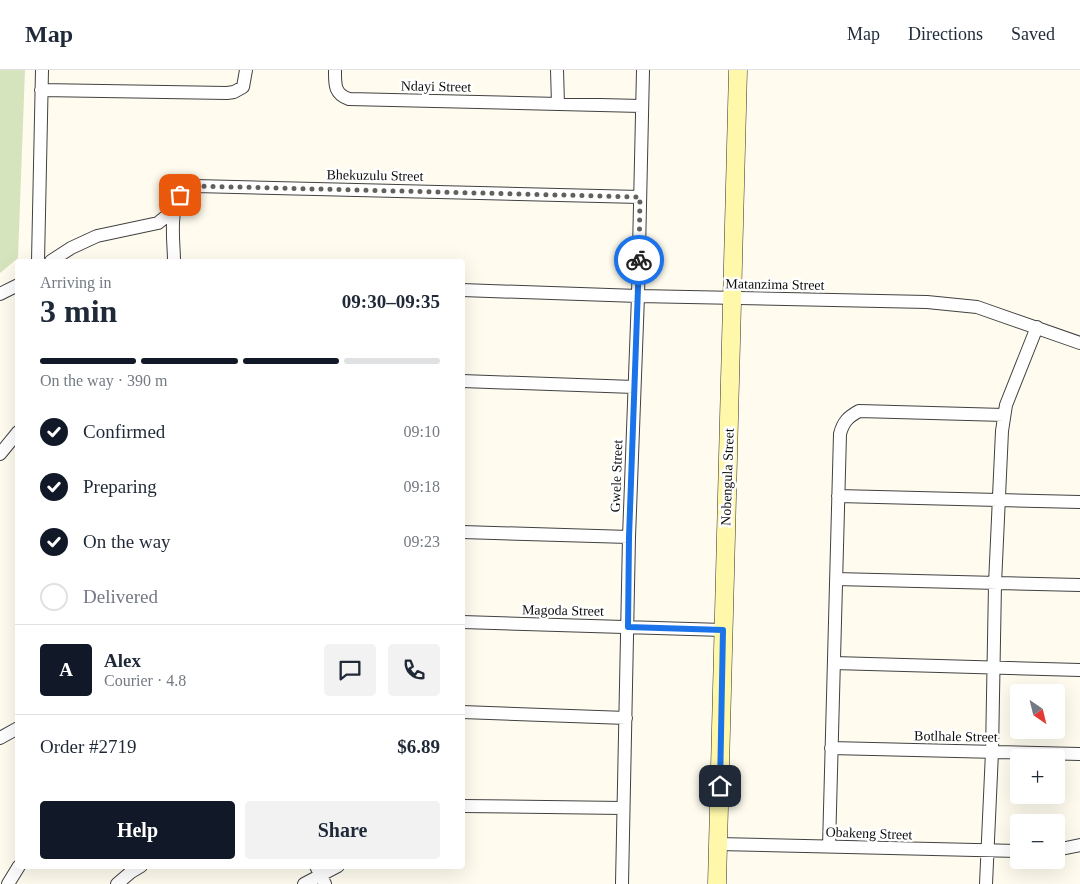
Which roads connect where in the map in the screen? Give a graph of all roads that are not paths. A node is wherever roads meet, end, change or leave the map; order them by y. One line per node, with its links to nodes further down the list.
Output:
1 (42, 70): 7 (street)
2 (246, 70): 7 (street)
3 (335, 70): 8 (street, Ndayi Street)
4 (557, 70): 8 (street)
5 (643, 70): 9 (street, Gwele Street)
6 (738, 70): 19 (street, Nobengula Street)
7 (41, 90): 12 (street)
8 (558, 104): 9 (street, Ndayi Street)
9 (642, 106): 10 (street, Gwele Street)
10 (640, 197): 11 (street, Bhekuzulu Street); 18 (street, Gwele Street)
11 (174, 210): 13 (street); 14 (street)
12 (38, 259)
13 (54, 259)
14 (174, 259)
15 (15, 286): 17 (street)
16 (465, 290): 18 (street, Matanzima Street)
17 (0, 294)
18 (638, 296): 19 (street, Matanzima Street); 23 (street, Gwele Street)
19 (732, 298): 20 (street, Matanzima Street); 37 (street, Nobengula Street)
20 (1037, 327): 21 (street, Matanzima Street); 24 (street)
21 (1080, 343)
22 (465, 381): 23 (street)
23 (634, 387): 31 (street, Gwele Street)
24 (1004, 415): 27 (street); 28 (street)
25 (15, 436): 26 (street)
26 (0, 454)
27 (838, 496): 28 (street); 32 (street)
28 (999, 501): 29 (street); 33 (street)
29 (1080, 502)
30 (465, 532): 31 (street)
31 (629, 537): 36 (street, Gwele Street)
32 (836, 579): 33 (street); 38 (street)
33 (995, 584): 34 (street); 39 (street)
34 (1076, 585)
35 (465, 622): 36 (street, Magoda Street)
36 (628, 627): 37 (street, Magoda Street); 42 (street, Gwele Street)
37 (723, 630): 50 (street, Nobengula Street)
38 (834, 663): 39 (street); 45 (street)
39 (994, 667): 40 (street); 46 (street)
40 (1077, 670)
41 (465, 712): 42 (street)
42 (626, 718): 49 (street, Gwele Street)
43 (15, 730): 44 (street)
44 (0, 738)
45 (831, 748): 46 (street, Botlhale Street); 52 (street)
46 (992, 752): 47 (street, Botlhale Street); 55 (street)
47 (1080, 754)
48 (465, 806): 49 (street)
49 (623, 808): 63 (street, Gwele Street)
50 (718, 844): 52 (street, Obakeng Street); 64 (street, Nobengula Street)
51 (1080, 845): 53 (street)
52 (829, 847): 55 (street, Obakeng Street)
53 (1065, 848)
54 (1010, 851): 55 (street, Obakeng Street)
55 (988, 852): 65 (street)
56 (17, 869): 60 (street)
57 (136, 869): 61 (street)
58 (332, 869): 59 (street)
59 (320, 875): 62 (street)
60 (8, 884)
61 (117, 884)
62 (304, 884)
63 (622, 884)
64 (717, 884)
65 (986, 884)

